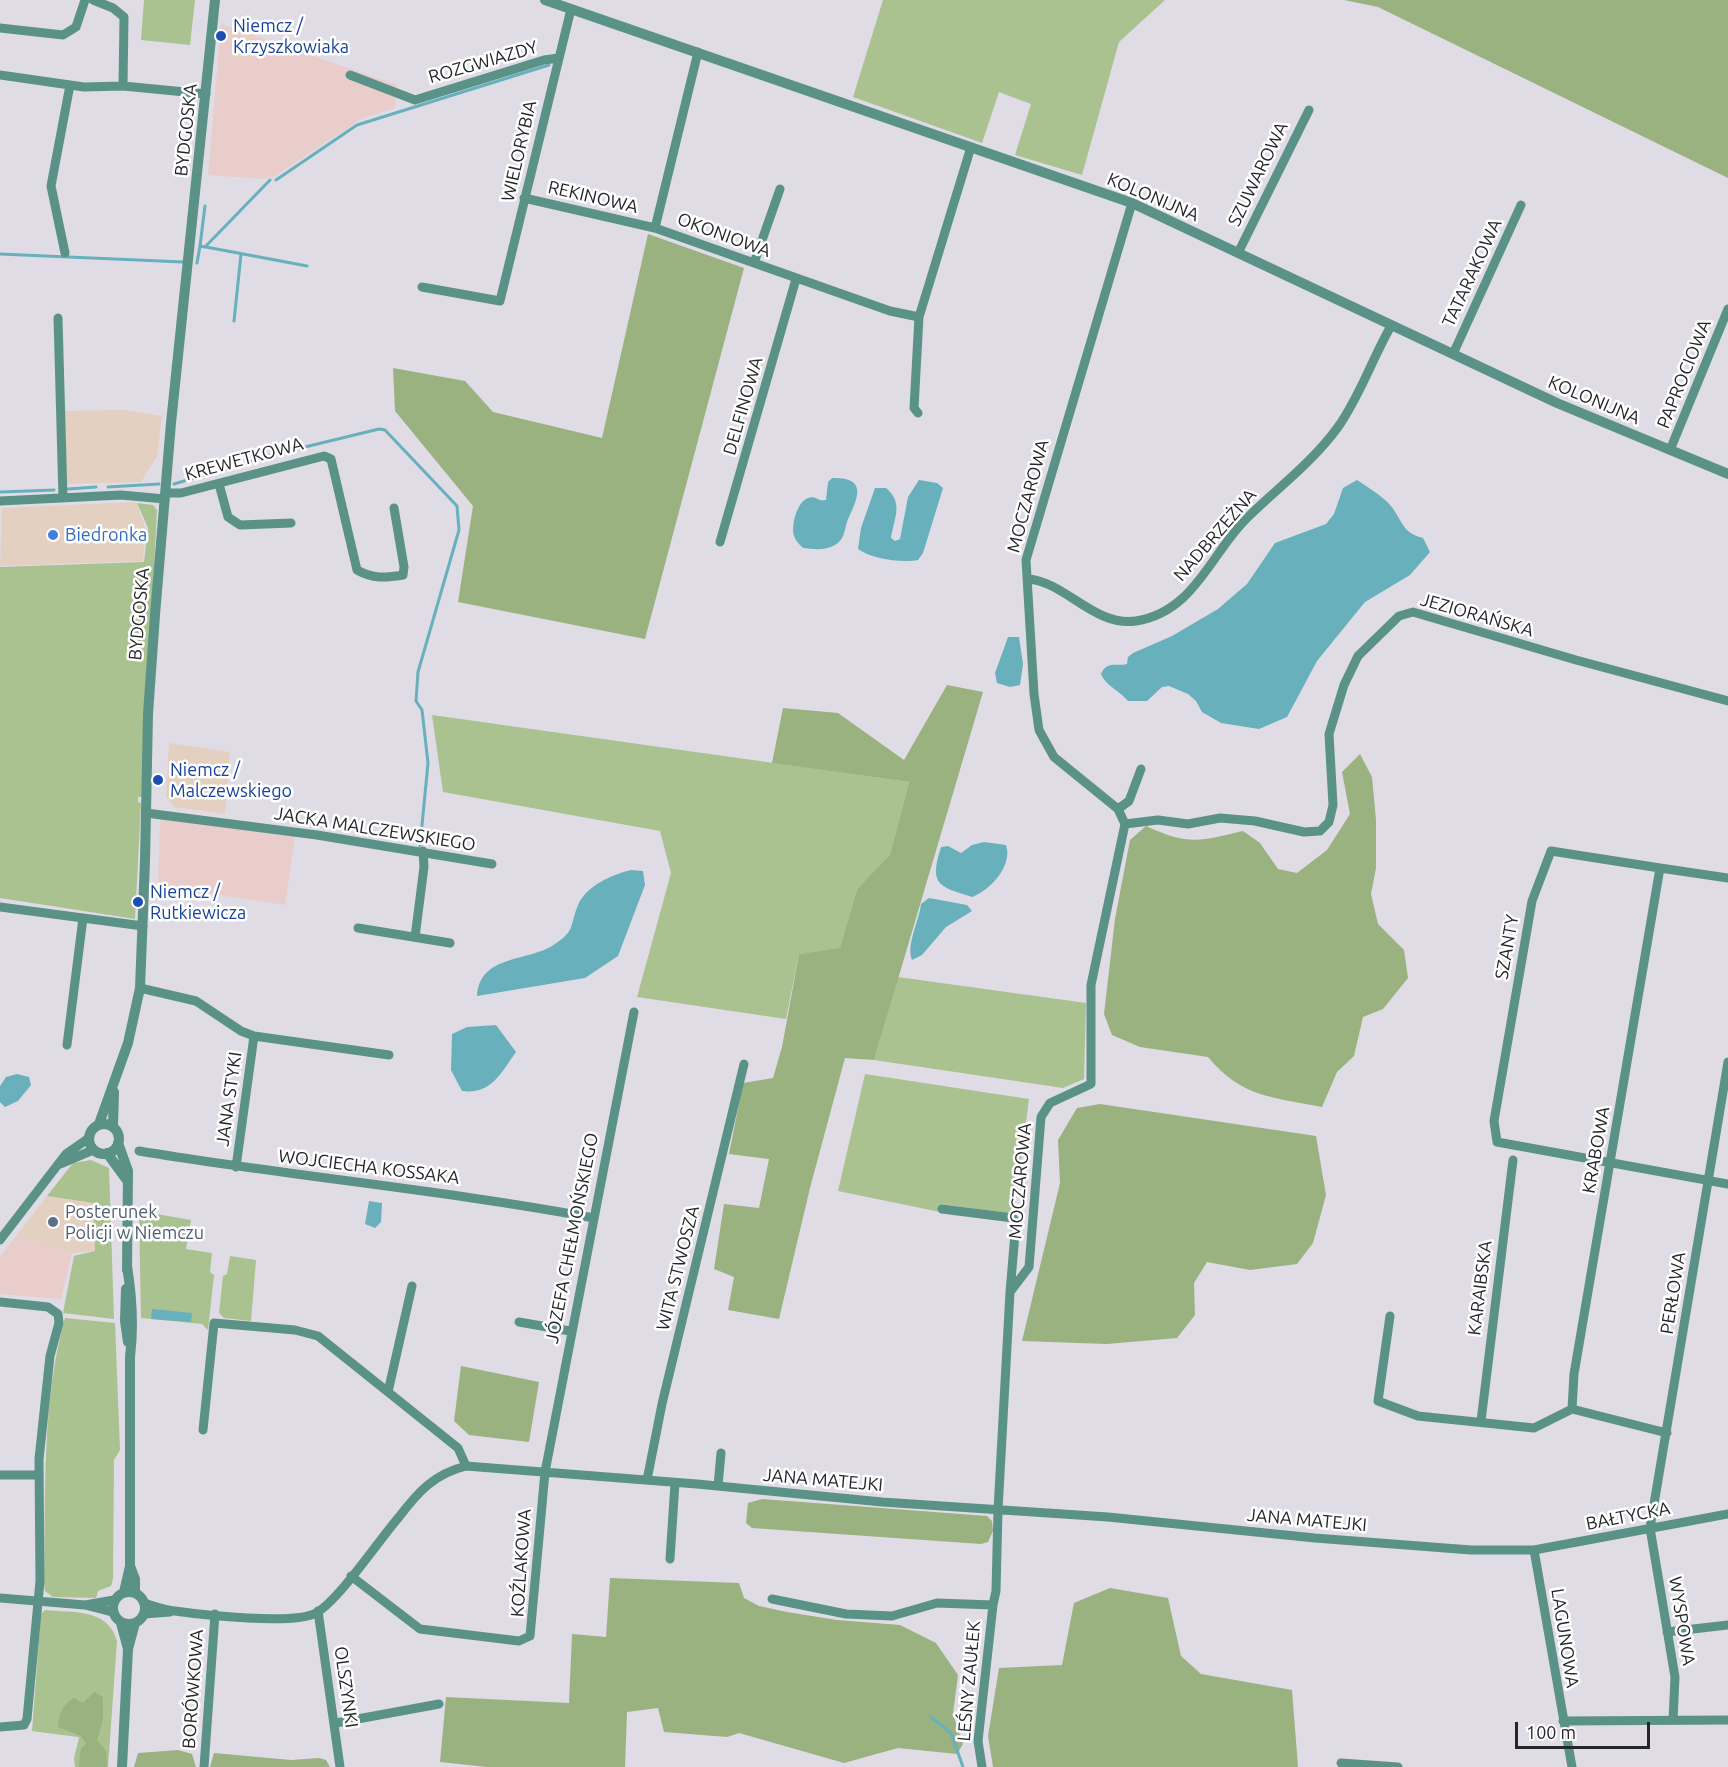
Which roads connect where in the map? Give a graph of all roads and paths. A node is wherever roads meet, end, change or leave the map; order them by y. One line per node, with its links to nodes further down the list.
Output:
1 (85, 0): 6 (street)
2 (93, 0): 12 (street)
3 (215, 0): 13 (street, BYDGOSKA)
4 (545, 0): 5 (street, KOLONIJNA)
5 (571, 9): 7 (street, KOLONIJNA); 8 (street, WIELORYBIA)
6 (0, 28)
7 (698, 52): 15 (street, KOLONIJNA); 20 (street, OKONIOWA)
8 (559, 58): 10 (street, ROZGWIAZDY); 17 (street, WIELORYBIA)
9 (0, 75): 11 (street)
10 (350, 75)
11 (70, 86): 12 (street); 21 (street)
12 (123, 86): 13 (street)
13 (206, 94): 35 (street, BYDGOSKA)
14 (1309, 110): 22 (street, SZUWAROWA)
15 (971, 147): 18 (street, KOLONIJNA); 27 (street)
16 (780, 189): 23 (street)
17 (524, 198): 20 (street, REKINOWA); 25 (street, WIELORYBIA)
18 (1132, 203): 22 (street, KOLONIJNA); 41 (street, MOCZAROWA)
19 (1521, 205): 30 (street, TATARAKOWA)
20 (655, 228): 23 (street, OKONIOWA)
21 (65, 253)
22 (1238, 253): 29 (street, KOLONIJNA)
23 (754, 263): 24 (street, OKONIOWA)
24 (796, 279): 27 (street, OKONIOWA); 40 (street, DELFINOWA)
25 (422, 287)
26 (1728, 309): 32 (street, PAPROCIOWA)
27 (919, 317): 31 (street)
28 (58, 318): 36 (street)
29 (1391, 326): 30 (street, KOLONIJNA); 41 (street, NADBRZEŻNA)
30 (1453, 354): 32 (street, KOLONIJNA)
31 (918, 413)
32 (1670, 450): 33 (street, KOLONIJNA)
33 (1728, 474)
34 (219, 484): 35 (street, KREWETKOWA); 38 (street, KREWETKOWA); 39 (street)
35 (165, 496): 36 (street, KREWETKOWA); 45 (street, BYDGOSKA)
36 (63, 498): 37 (street, KREWETKOWA)
37 (0, 501)
38 (394, 508)
39 (291, 523)
40 (720, 542)
41 (1028, 579): 44 (street, MOCZAROWA)
42 (1728, 701): 46 (street, JEZIORAŃSKA)
43 (1141, 769): 44 (street)
44 (1118, 809): 46 (street, MOCZAROWA)
45 (146, 813): 47 (street, JACKA MALCZEWSKIEGO); 53 (street, BYDGOSKA)
46 (1125, 824): 83 (street, MOCZAROWA)
47 (423, 851): 48 (street, JACKA MALCZEWSKIEGO); 55 (street)
48 (492, 864)
49 (1660, 868): 50 (street); 73 (street, KRABOWA); 73 (street, SZANTY)
50 (1728, 878)
51 (0, 907): 52 (street)
52 (83, 918): 53 (street); 60 (street)
53 (143, 926): 57 (street, BYDGOSKA)
54 (358, 928): 55 (street)
55 (415, 937): 56 (street)
56 (450, 943)
57 (140, 988): 59 (street); 64 (street, BYDGOSKA)
58 (634, 1012): 80 (street, JÓZEFA CHEŁMOŃSKIEGO)
59 (254, 1036): 61 (street); 75 (street, JANA STYKI)
60 (68, 1045)
61 (389, 1055)
62 (1728, 1062): 77 (street, PERŁOWA)
63 (744, 1064): 98 (street, WITA STWOSZA)
64 (114, 1085): 65 (street, BYDGOSKA); 66 (street, BYDGOSKA)
65 (99, 1124): 66 (street); 67 (street)
66 (113, 1126): 68 (street)
67 (89, 1138): 69 (street); 74 (street)
68 (118, 1143): 71 (street); 76 (street)
69 (93, 1150): 71 (street); 74 (street)
70 (139, 1151): 75 (street, WOJCIECHA KOSSAKA)
71 (107, 1153): 76 (street)
72 (1513, 1160): 90 (street, KARAIBSKA)
73 (1611, 1162): 77 (street); 89 (street, KRABOWA)
74 (60, 1164): 81 (street)
75 (236, 1167): 80 (street, WOJCIECHA KOSSAKA)
76 (126, 1179): 107 (street)
77 (1709, 1179): 78 (street); 92 (street, PERŁOWA)
78 (1728, 1184)
79 (942, 1209): 83 (street)
80 (594, 1218): 87 (street, JÓZEFA CHEŁMOŃSKIEGO)
81 (0, 1240)
82 (412, 1286): 88 (street)
83 (1010, 1292): 101 (street)
84 (0, 1302): 97 (street)
85 (1390, 1316): 90 (street)
86 (519, 1322): 87 (street)
87 (570, 1331): 95 (street, JÓZEFA CHEŁMOŃSKIEGO)
88 (388, 1392): 91 (street); 94 (street)
89 (1572, 1409): 90 (street); 92 (street)
90 (1481, 1421)
91 (203, 1430)
92 (1667, 1433): 103 (street, PERŁOWA)
93 (721, 1453): 100 (street)
94 (465, 1466): 95 (street, JANA MATEJKI); 106 (street, JANA MATEJKI)
95 (545, 1472): 98 (street, JANA MATEJKI); 106 (street, KOŹLAKOWA)
96 (0, 1475): 97 (street)
97 (38, 1475): 111 (street)
98 (646, 1480): 99 (street, JANA MATEJKI)
99 (675, 1483): 100 (street, JANA MATEJKI); 105 (street)
100 (718, 1486): 101 (street, JANA MATEJKI)
101 (998, 1510): 104 (street, JANA MATEJKI); 113 (street)
102 (1728, 1514): 103 (street, BAŁTYCKA)
103 (1650, 1528): 104 (street, BAŁTYCKA); 121 (street, WYSPOWA)
104 (1534, 1550): 126 (street, LAGUNOWA)
105 (670, 1559)
106 (351, 1576): 115 (street, JANA MATEJKI)
107 (129, 1592): 110 (street); 114 (street)
108 (0, 1598): 111 (street)
109 (772, 1599): 113 (street, LEŚNY ZAUŁEK)
110 (114, 1600): 112 (street); 116 (street)
111 (38, 1601): 112 (street); 128 (street)
112 (85, 1605): 116 (street)
113 (993, 1605): 133 (street, LEŚNY ZAUŁEK)
114 (144, 1609): 117 (street, JANA MATEJKI); 119 (street)
115 (318, 1611): 117 (street, JANA MATEJKI); 127 (street, OLSZYNKI)
116 (112, 1612): 118 (street)
117 (215, 1614): 131 (street, BORÓWKOWA)
118 (122, 1623): 119 (street); 122 (street)
119 (135, 1623): 122 (street)
120 (1728, 1624): 121 (street)
121 (1667, 1632): 124 (street, WYSPOWA)
122 (128, 1649): 130 (street)
123 (439, 1704): 127 (street)
124 (1673, 1720): 125 (street); 126 (street)
125 (1728, 1720)
126 (1563, 1721): 135 (street, LAGUNOWA)
127 (336, 1724): 132 (street, OLSZYNKI)
128 (0, 1727)
129 (1341, 1763): 134 (street)
130 (122, 1767)
131 (204, 1767)
132 (340, 1767)
133 (982, 1767)
134 (1398, 1767)
135 (1572, 1767)

